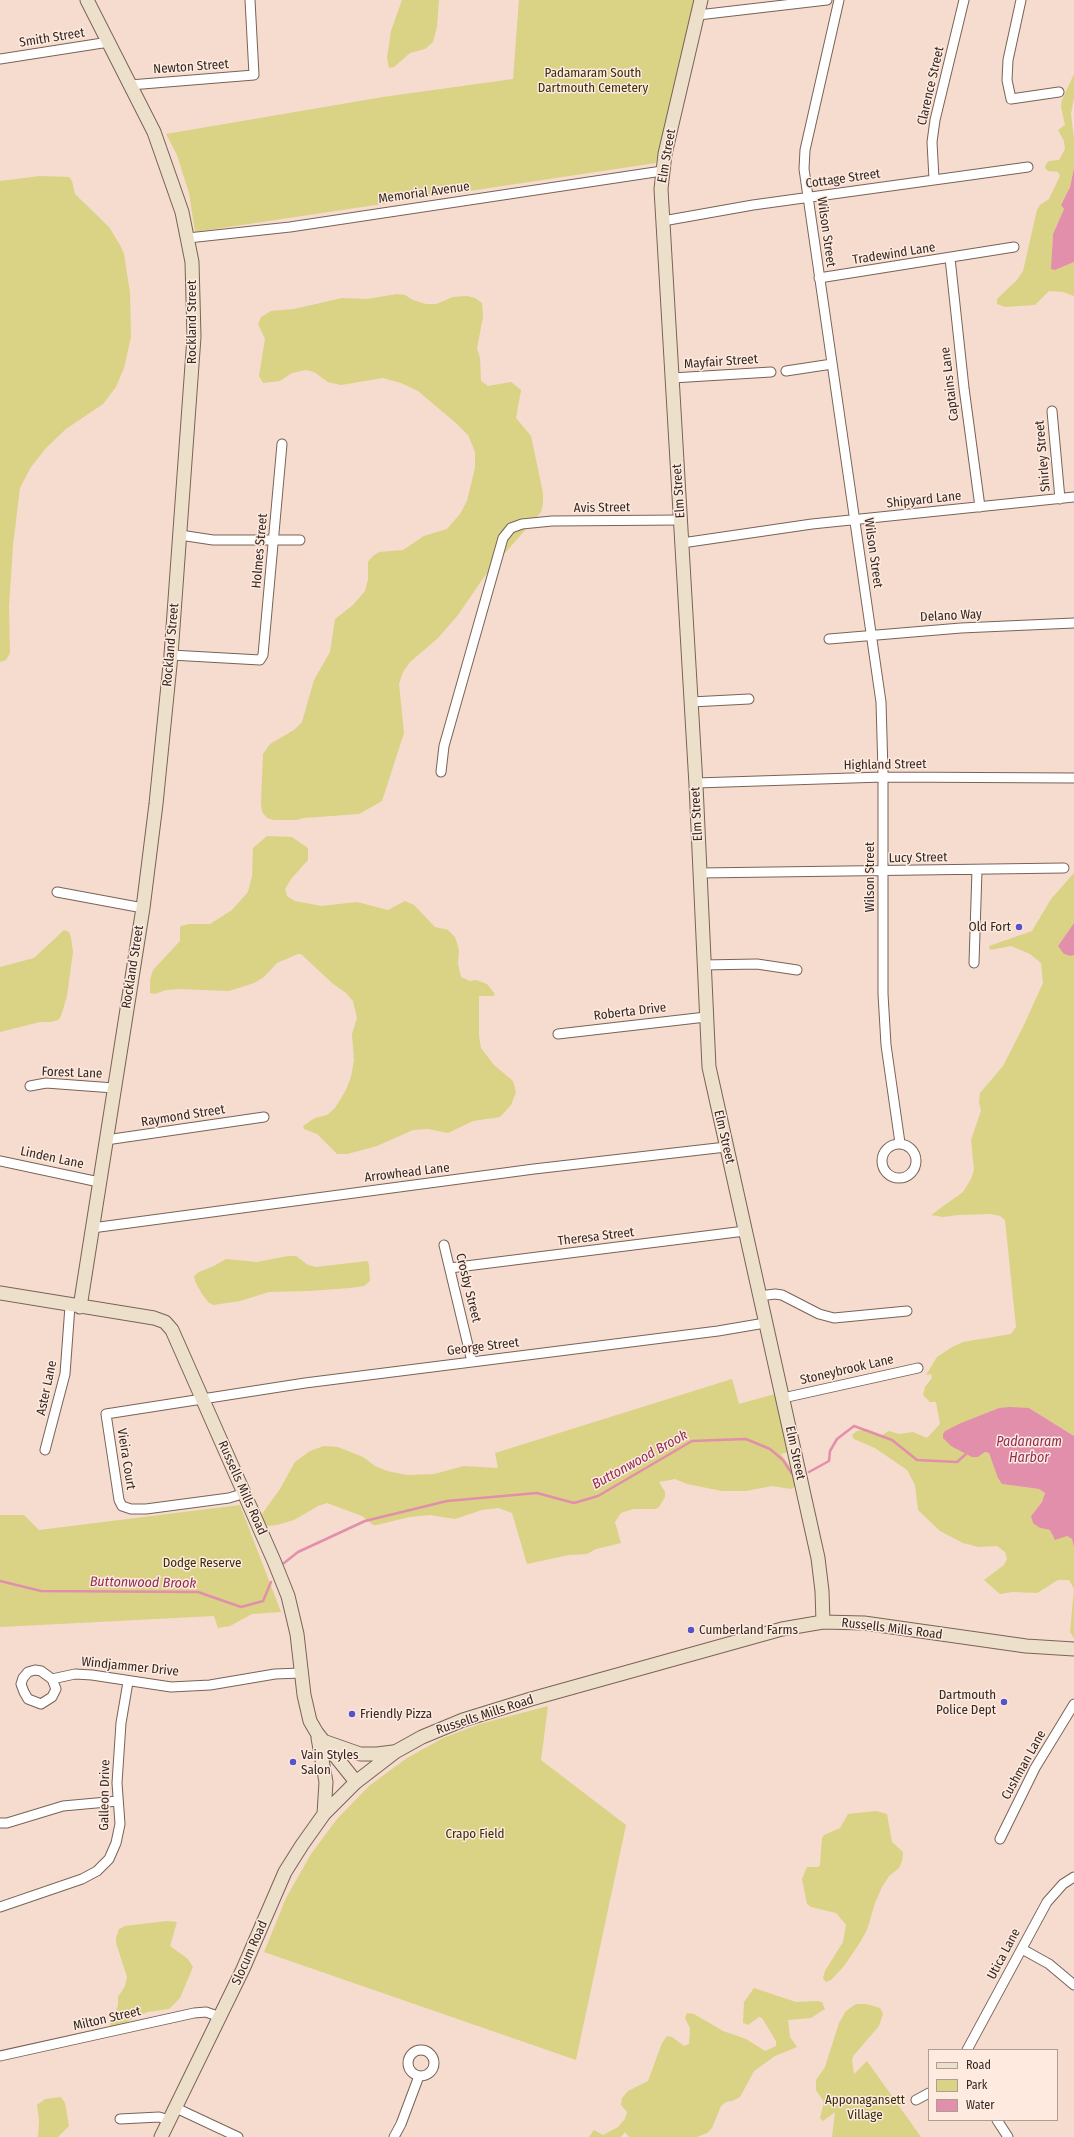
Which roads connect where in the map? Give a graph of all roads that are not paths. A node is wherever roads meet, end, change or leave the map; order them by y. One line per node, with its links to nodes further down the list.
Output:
1 (87, 0): 9 (street, Rockland Street)
2 (250, 0): 11 (street, Newton Street)
3 (701, 0): 8 (street, Elm Street)
4 (827, 0): 8 (street)
5 (839, 0): 16 (street, Wilson Street)
6 (964, 0): 15 (street, Clarence Street)
7 (1020, 0): 12 (street)
8 (698, 15): 14 (street, Elm Street)
9 (109, 42): 10 (street, Smith Street); 11 (street, Rockland Street)
10 (0, 59)
11 (130, 85): 18 (street, Rockland Street)
12 (1059, 92)
13 (1028, 166): 15 (street, Cottage Street)
14 (662, 171): 17 (street, Elm Street); 18 (street, Memorial Avenue)
15 (934, 179): 16 (street, Cottage Street)
16 (807, 198): 17 (street, Cottage Street); 21 (street, Wilson Street)
17 (663, 221): 25 (street, Elm Street)
18 (188, 238): 33 (street, Rockland Street)
19 (1014, 247): 20 (street, Tradewind Lane)
20 (950, 258): 21 (street, Tradewind Lane); 30 (street, Captains Lane)
21 (819, 278): 22 (street, Wilson Street)
22 (832, 364): 23 (street); 32 (street, Wilson Street)
23 (786, 371)
24 (771, 372): 25 (street, Mayfair Street)
25 (672, 378): 31 (street, Elm Street)
26 (1052, 411): 29 (street, Shirley Street)
27 (282, 444): 34 (street, Holmes Street)
28 (1074, 497): 29 (street, Shipyard Lane)
29 (1060, 498): 30 (street, Shipyard Lane)
30 (980, 507): 32 (street, Shipyard Lane)
31 (681, 520): 36 (street, Elm Street); 43 (street, Avis Street)
32 (855, 521): 36 (street, Shipyard Lane); 38 (street, Wilson Street)
33 (180, 535): 34 (street); 40 (street, Rockland Street)
34 (275, 538): 35 (street); 40 (street, Holmes Street)
35 (300, 540)
36 (682, 543): 42 (street, Elm Street)
37 (1074, 623): 38 (street, Delano Way)
38 (872, 634): 39 (street, Delano Way); 44 (street, Wilson Street)
39 (829, 639)
40 (171, 655): 52 (street, Rockland Street)
41 (749, 699): 42 (street)
42 (691, 702): 46 (street, Elm Street)
43 (441, 772)
44 (883, 777): 45 (street, Highland Street); 46 (street, Highland Street); 49 (street, Wilson Street)
45 (1074, 778)
46 (696, 783): 50 (street, Elm Street)
47 (1064, 868): 48 (street, Lucy Street)
48 (977, 870): 49 (street, Lucy Street); 53 (street)
49 (883, 871): 50 (street, Lucy Street); 62 (street, Wilson Street)
50 (700, 873): 54 (street, Elm Street)
51 (58, 892): 52 (street)
52 (143, 908): 59 (street, Rockland Street)
53 (974, 963)
54 (703, 964): 55 (street); 56 (street, Elm Street)
55 (797, 970)
56 (706, 1016): 57 (street, Roberta Drive); 63 (street, Elm Street)
57 (558, 1034)
58 (30, 1086): 59 (street, Forest Lane)
59 (114, 1088): 61 (street, Rockland Street)
60 (264, 1117): 61 (street, Raymond Street)
61 (106, 1140): 65 (street, Rockland Street)
62 (900, 1143)
63 (726, 1147): 66 (street, Arrowhead Lane); 67 (street, Elm Street)
64 (0, 1161): 65 (street, Linden Lane)
65 (99, 1182): 66 (street, Rockland Street)
66 (92, 1228): 72 (street, Rockland Street)
67 (745, 1231): 69 (street, Theresa Street); 71 (street, Elm Street)
68 (444, 1245): 69 (street, Crosby Street)
69 (450, 1268): 75 (street, Crosby Street)
70 (0, 1293): 72 (street, Russells Mills Road)
71 (759, 1296): 73 (street); 74 (street, Elm Street)
72 (75, 1306): 78 (street, Russells Mills Road); 79 (street, Aster Lane)
73 (907, 1311)
74 (765, 1323): 75 (street, George Street); 77 (street, Elm Street)
75 (472, 1362): 78 (street, George Street)
76 (918, 1368): 77 (street, Stoneybrook Lane)
77 (783, 1398): 81 (street, Elm Street)
78 (203, 1399): 80 (street, Russells Mills Road); 80 (street, Vieira Court)
79 (45, 1450)
80 (244, 1493): 83 (street, Russells Mills Road)
81 (823, 1622): 82 (street, Russells Mills Road); 88 (street, Russells Mills Road)
82 (1074, 1649)
83 (301, 1673): 85 (street, Windjammer Drive); 87 (street, Russells Mills Road)
84 (52, 1679): 85 (street, Windjammer Drive)
85 (128, 1682): 90 (street, Galleon Drive)
86 (1074, 1704): 93 (street, Cushman Lane)
87 (320, 1737): 88 (street); 89 (street, Russells Mills Road); 91 (street)
88 (395, 1752): 89 (street, Russells Mills Road)
89 (356, 1782): 91 (street, Slocum Road)
90 (118, 1801): 92 (street); 95 (street, Galleon Drive)
91 (324, 1814): 98 (street, Slocum Road)
92 (0, 1823)
93 (1000, 1839)
94 (1074, 1878): 96 (street, Utica Lane)
95 (0, 1906)
96 (1022, 1949): 97 (street); 99 (street, Utica Lane)
97 (1074, 1985)
98 (220, 2017): 100 (street, Milton Street); 104 (street, Slocum Road)
99 (968, 2049)
100 (0, 2055)
101 (419, 2076): 110 (street)
102 (928, 2094): 103 (street)
103 (916, 2100)
104 (176, 2108): 106 (street, Slocum Road); 109 (street)
105 (120, 2118): 106 (street)
106 (169, 2120): 108 (street, Slocum Road)
107 (998, 2121): 111 (street)
108 (161, 2137)
109 (238, 2137)
110 (394, 2137)
111 (1008, 2137)

